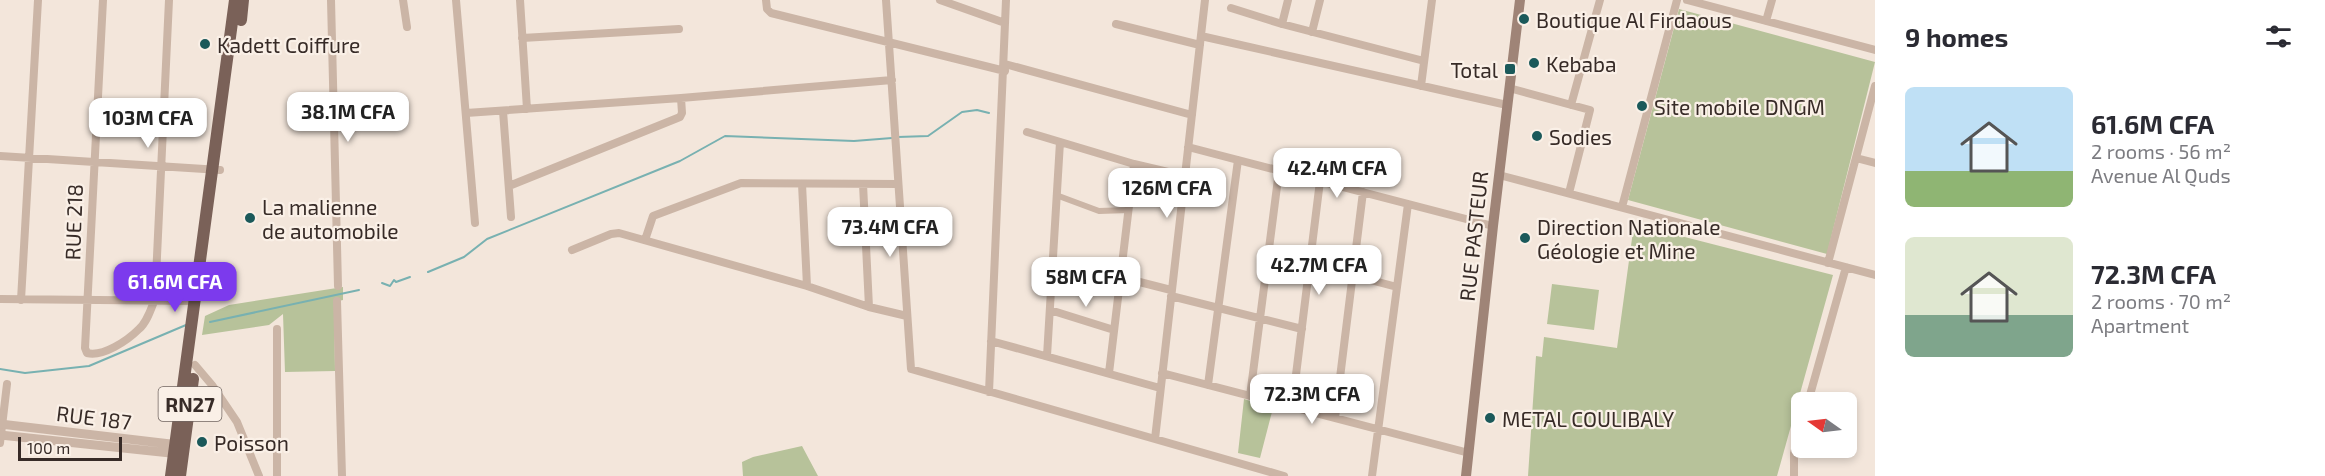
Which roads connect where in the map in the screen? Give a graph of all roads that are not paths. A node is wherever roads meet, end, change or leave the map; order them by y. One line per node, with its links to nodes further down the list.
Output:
1 (38, 0): 52 (street)
2 (103, 0): 55 (street, RUE 218)
3 (169, 0): 58 (street)
4 (235, 0): 59 (main road, RN27)
5 (243, 0): 59 (main road, RN27)
6 (332, 0): 87 (street)
7 (403, 0): 28 (street)
8 (456, 0): 46 (street)
9 (520, 0): 31 (street)
10 (766, 0): 33 (street)
11 (886, 0): 33 (street)
12 (940, 0): 25 (street)
13 (1006, 0): 25 (street)
14 (1206, 0): 32 (street)
15 (1288, 0): 27 (street)
16 (1320, 0): 30 (street)
17 (1432, 0): 35 (street)
18 (1520, 0): 40 (main road, RUE PASTEUR)
19 (1600, 0): 43 (street)
20 (1677, 0): 72 (street)
21 (1687, 0): 24 (street)
22 (1772, 0): 24 (street)
23 (1231, 8): 27 (street)
24 (1766, 21): 34 (street)
25 (1005, 23): 36 (street)
26 (1116, 24): 32 (street)
27 (1282, 24): 30 (street)
28 (407, 27)
29 (679, 29): 31 (street)
30 (1312, 32): 35 (street)
31 (522, 38): 44 (street)
32 (1201, 40): 38 (street); 47 (street)
33 (889, 43): 36 (street); 37 (street)
34 (1875, 50)
35 (1424, 61): 38 (street)
36 (1005, 68): 47 (street); 107 (street)
37 (892, 80): 41 (street); 66 (street)
38 (1421, 86): 42 (street)
39 (1875, 86): 53 (street)
40 (1509, 88): 42 (main road, RUE PASTEUR); 43 (street)
41 (681, 98): 44 (street); 67 (street)
42 (1507, 105): 61 (main road, RUE PASTEUR)
43 (1571, 105): 69 (street)
44 (527, 109): 45 (street)
45 (503, 111): 46 (street); 67 (street)
46 (466, 113): 75 (street)
47 (1192, 115): 50 (street)
48 (1028, 132): 49 (street)
49 (1060, 142): 57 (street); 70 (street)
50 (1188, 147): 54 (street); 62 (street)
51 (0, 156): 52 (street)
52 (29, 158): 55 (street); 93 (street)
53 (1856, 158): 56 (street); 81 (street)
54 (1238, 160): 60 (street); 98 (street)
55 (94, 162): 58 (street); 96 (street, RUE 218)
56 (1875, 163)
57 (1134, 164): 62 (street); 73 (street)
58 (159, 166): 59 (street); 92 (street)
59 (216, 170): 94 (main road, RN27); 100 (main road, RN27)
60 (1279, 171): 63 (street); 79 (street)
61 (1499, 175): 69 (street); 76 (main road, RUE PASTEUR)
62 (1185, 176): 90 (street)
63 (1320, 181): 68 (street); 82 (street)
64 (802, 184): 65 (street); 77 (street); 88 (street)
65 (863, 184): 66 (street); 97 (street)
66 (898, 184): 101 (street)
67 (509, 186): 74 (street)
68 (1363, 192): 71 (street); 84 (street)
69 (1569, 193): 72 (street)
70 (1056, 195): 73 (street); 80 (street)
71 (1408, 204): 76 (street); 89 (street)
72 (1622, 207): 81 (street)
73 (1129, 210): 86 (street)
74 (511, 218)
75 (475, 223)
76 (1493, 226): 125 (main road, RUE PASTEUR)
77 (645, 240): 78 (street); 88 (street)
78 (572, 250)
79 (1268, 253): 82 (street); 102 (street)
80 (1053, 260): 86 (street); 99 (street)
81 (1828, 262): 83 (street)
82 (1310, 264): 84 (street); 104 (street)
83 (1845, 267): 85 (street); 116 (street)
84 (1352, 275): 89 (street); 119 (street)
85 (1875, 275)
86 (1120, 277): 90 (street); 105 (street)
87 (338, 286)
88 (807, 286): 97 (street)
89 (1397, 287): 121 (street)
90 (1171, 293): 98 (street); 110 (street)
91 (0, 299): 93 (street)
92 (155, 299): 94 (street); 96 (street); 96 (street, RUE 218)
93 (21, 300): 96 (street)
94 (196, 301): 100 (main road, RN27)
95 (337, 301): 131 (street)
96 (88, 302)
97 (869, 307): 101 (street)
98 (1218, 307): 102 (street); 113 (street)
99 (1050, 310): 105 (street); 108 (street)
100 (198, 315): 106 (main road, RN27)
101 (907, 316): 115 (street)
102 (1259, 318): 104 (street); 117 (street)
103 (278, 329): 130 (street)
104 (1302, 329): 118 (street)
105 (1114, 330): 111 (street)
106 (196, 332): 109 (main road, RN27); 124 (main road, RN27)
107 (991, 341): 108 (street); 115 (street)
108 (1047, 356): 111 (street)
109 (195, 364): 124 (main road, RN27); 129 (street)
110 (1162, 373): 113 (street); 114 (street)
111 (1109, 374): 114 (street)
112 (7, 384): 120 (street)
113 (1208, 385): 117 (street)
114 (1160, 388): 123 (street)
115 (989, 392): 123 (street)
116 (1811, 392)
117 (1250, 396): 118 (street)
118 (1292, 407): 119 (street)
119 (1335, 418): 121 (street)
120 (1, 425): 122 (street); 124 (street, RUE 187)
121 (1378, 429): 125 (street); 133 (street)
122 (0, 438): 124 (street, RUE 187)
123 (1155, 439): 132 (street)
124 (179, 450): 127 (main road, RN27); 128 (main road, RN27)
125 (1469, 453): 134 (main road, RUE PASTEUR)
126 (1794, 458): 135 (street)
127 (171, 476)
128 (180, 476)
129 (259, 476)
130 (277, 476)
131 (342, 476)
132 (1284, 476)
133 (1372, 476)
134 (1466, 476)
135 (1794, 476)

